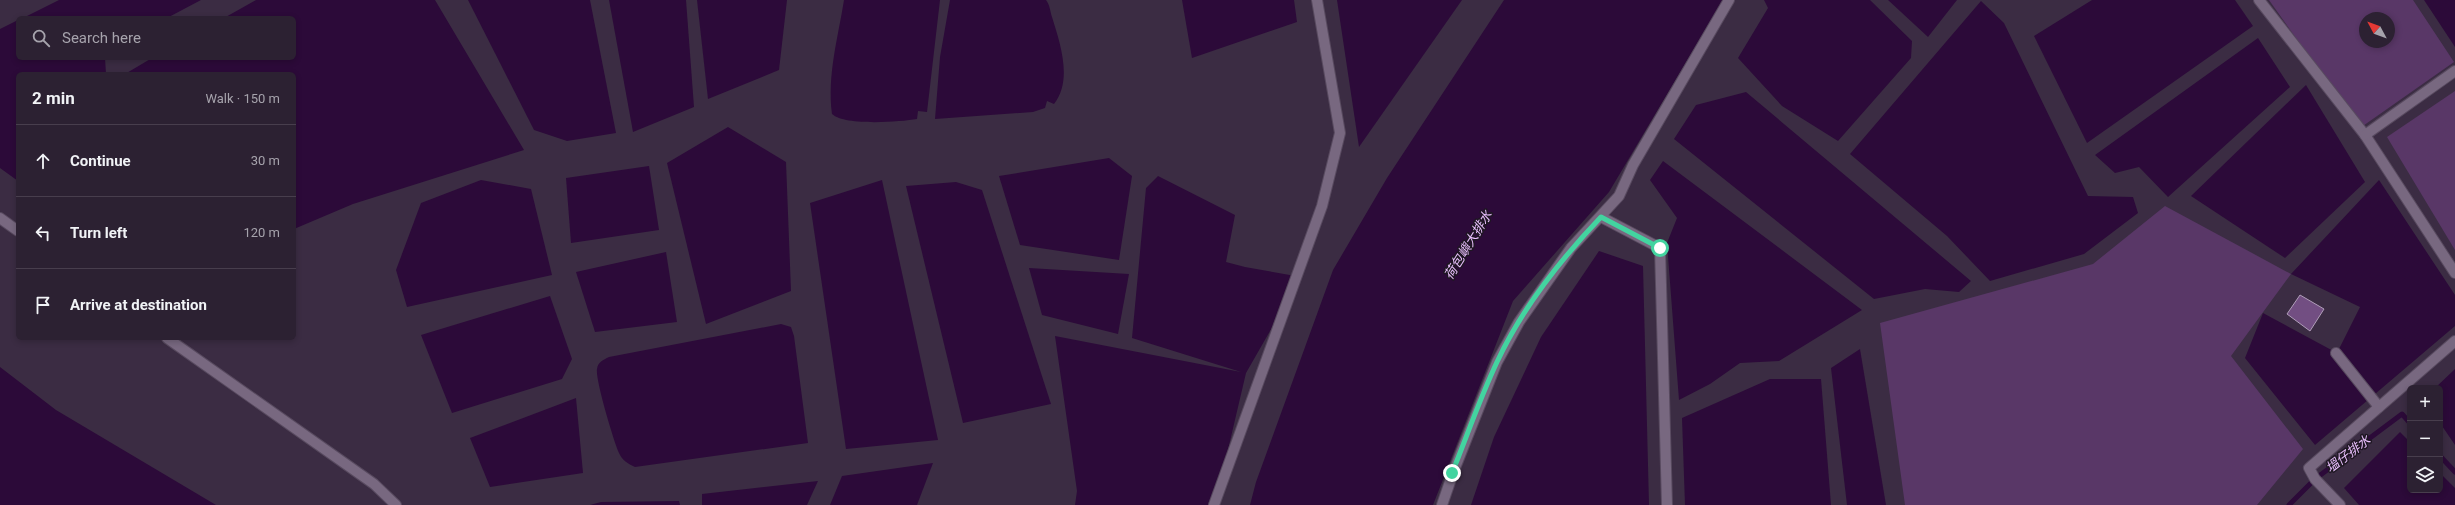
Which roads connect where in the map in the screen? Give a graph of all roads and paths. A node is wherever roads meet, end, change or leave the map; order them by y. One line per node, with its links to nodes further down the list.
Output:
1 (1317, 0): 15 (street)
2 (1729, 0): 6 (street)
3 (2259, 0): 5 (street)
4 (2455, 71): 5 (street)
5 (2365, 135): 9 (street)
6 (1601, 217): 16 (street); 17 (street)
7 (0, 218): 8 (street)
8 (16, 230)
9 (2455, 273)
10 (170, 340): 14 (street)
11 (2455, 341): 13 (street)
12 (2336, 353): 13 (street)
13 (2379, 407): 18 (street)
14 (396, 505)
15 (1214, 505)
16 (1442, 505)
17 (1667, 505)
18 (2340, 505)

